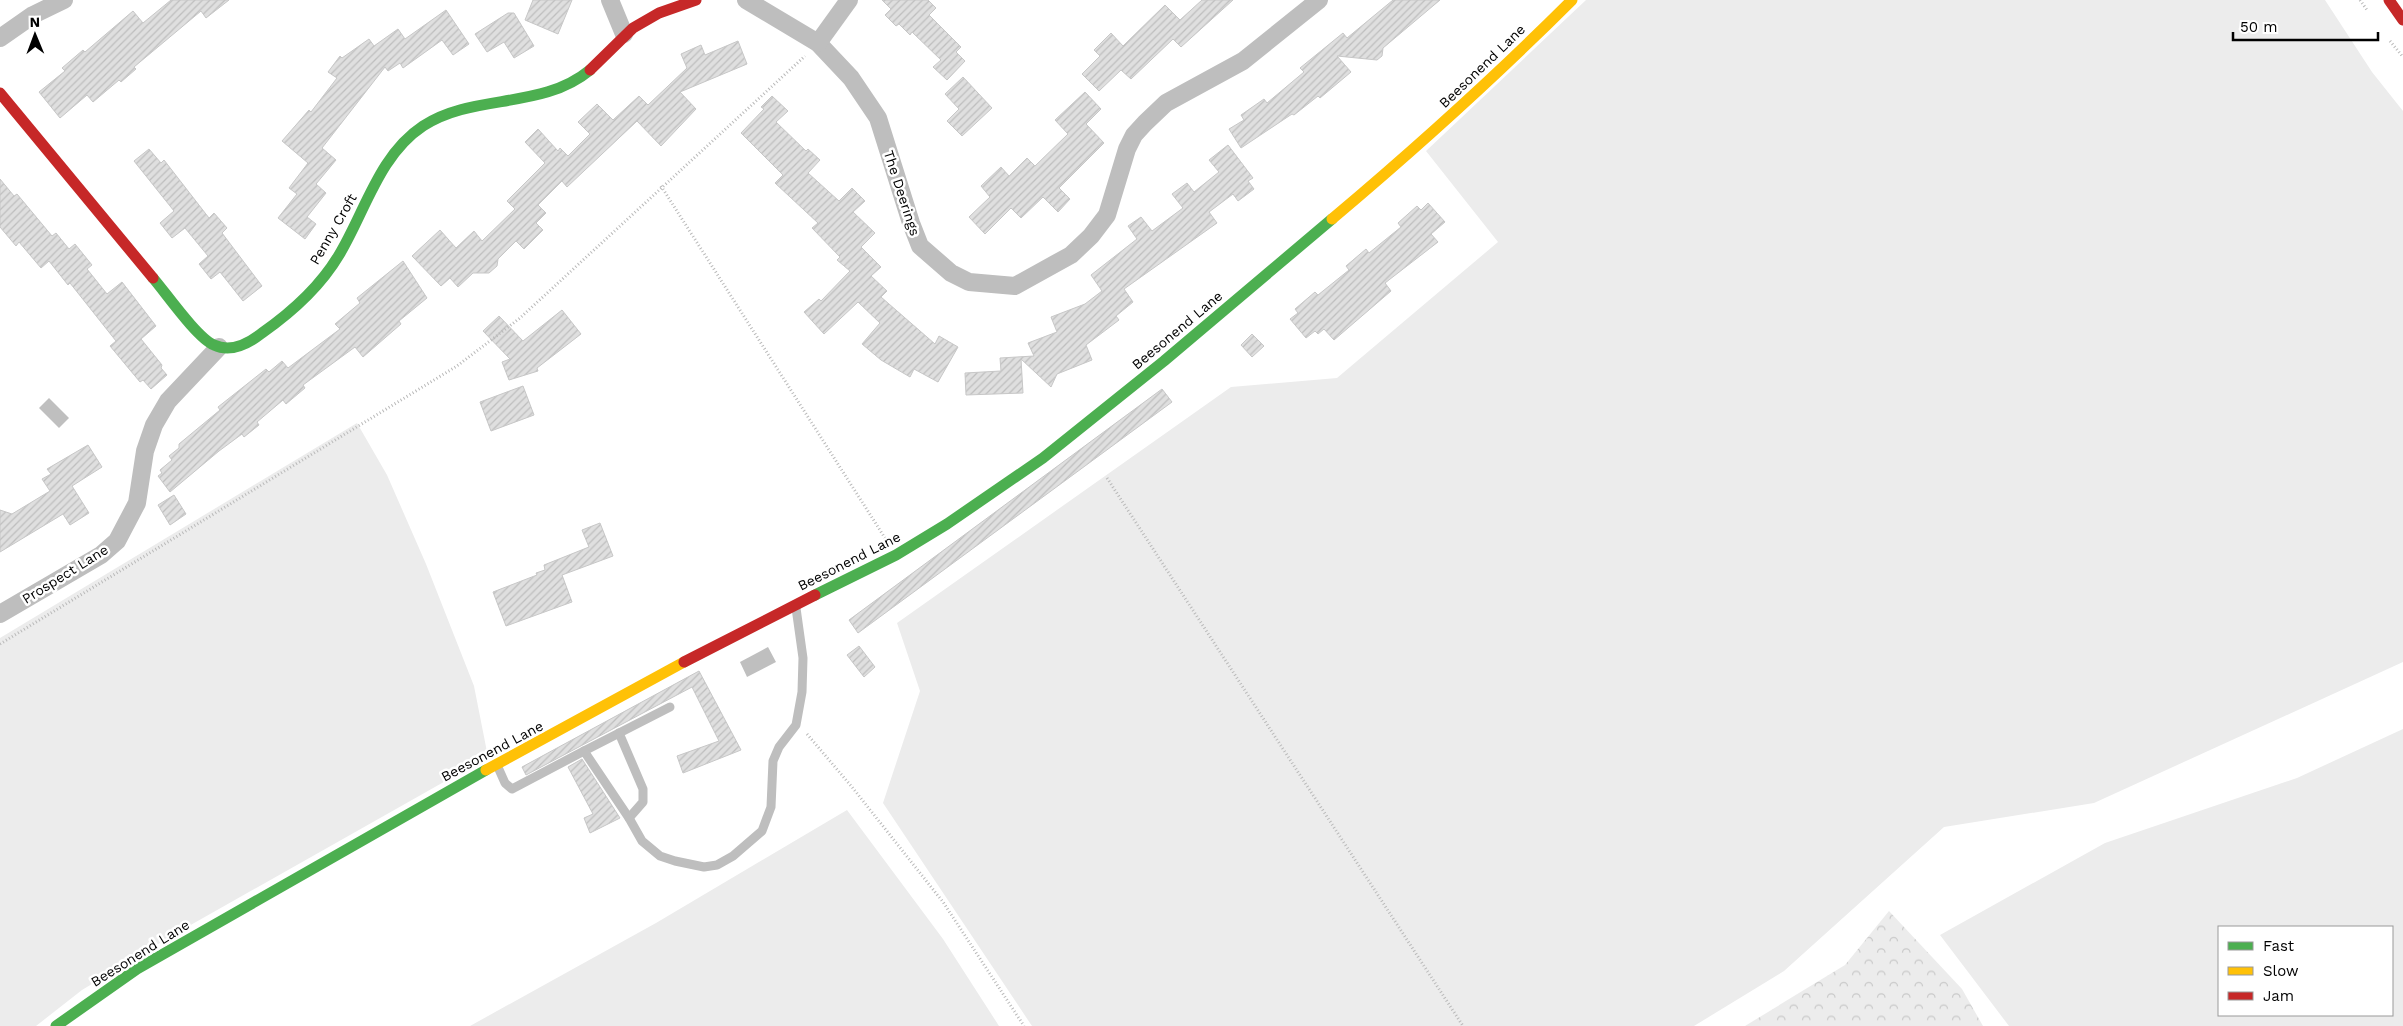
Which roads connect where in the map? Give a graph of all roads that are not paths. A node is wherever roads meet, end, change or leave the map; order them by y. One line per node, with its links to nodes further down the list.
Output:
1 (64, 0): 11 (street)
2 (610, 0): 10 (street)
3 (696, 0): 10 (street)
4 (746, 0): 12 (street, The Deerings)
5 (849, 0): 12 (street)
6 (1319, 0): 12 (street, The Deerings)
7 (1572, 0): 15 (street, Beesonend Lane)
8 (2388, 0): 9 (street)
9 (2403, 20)
10 (624, 34): 14 (street, Penny Croft)
11 (0, 38)
12 (818, 43)
13 (0, 93): 14 (street)
14 (219, 348): 16 (street, Prospect Lane)
15 (796, 605): 20 (street, Beesonend Lane); 21 (lane)
16 (0, 614)
17 (670, 707): 18 (lane)
18 (619, 733): 19 (lane); 21 (lane)
19 (584, 751): 20 (lane); 21 (lane)
20 (496, 765): 22 (street, Beesonend Lane)
21 (629, 818)
22 (56, 1026)

